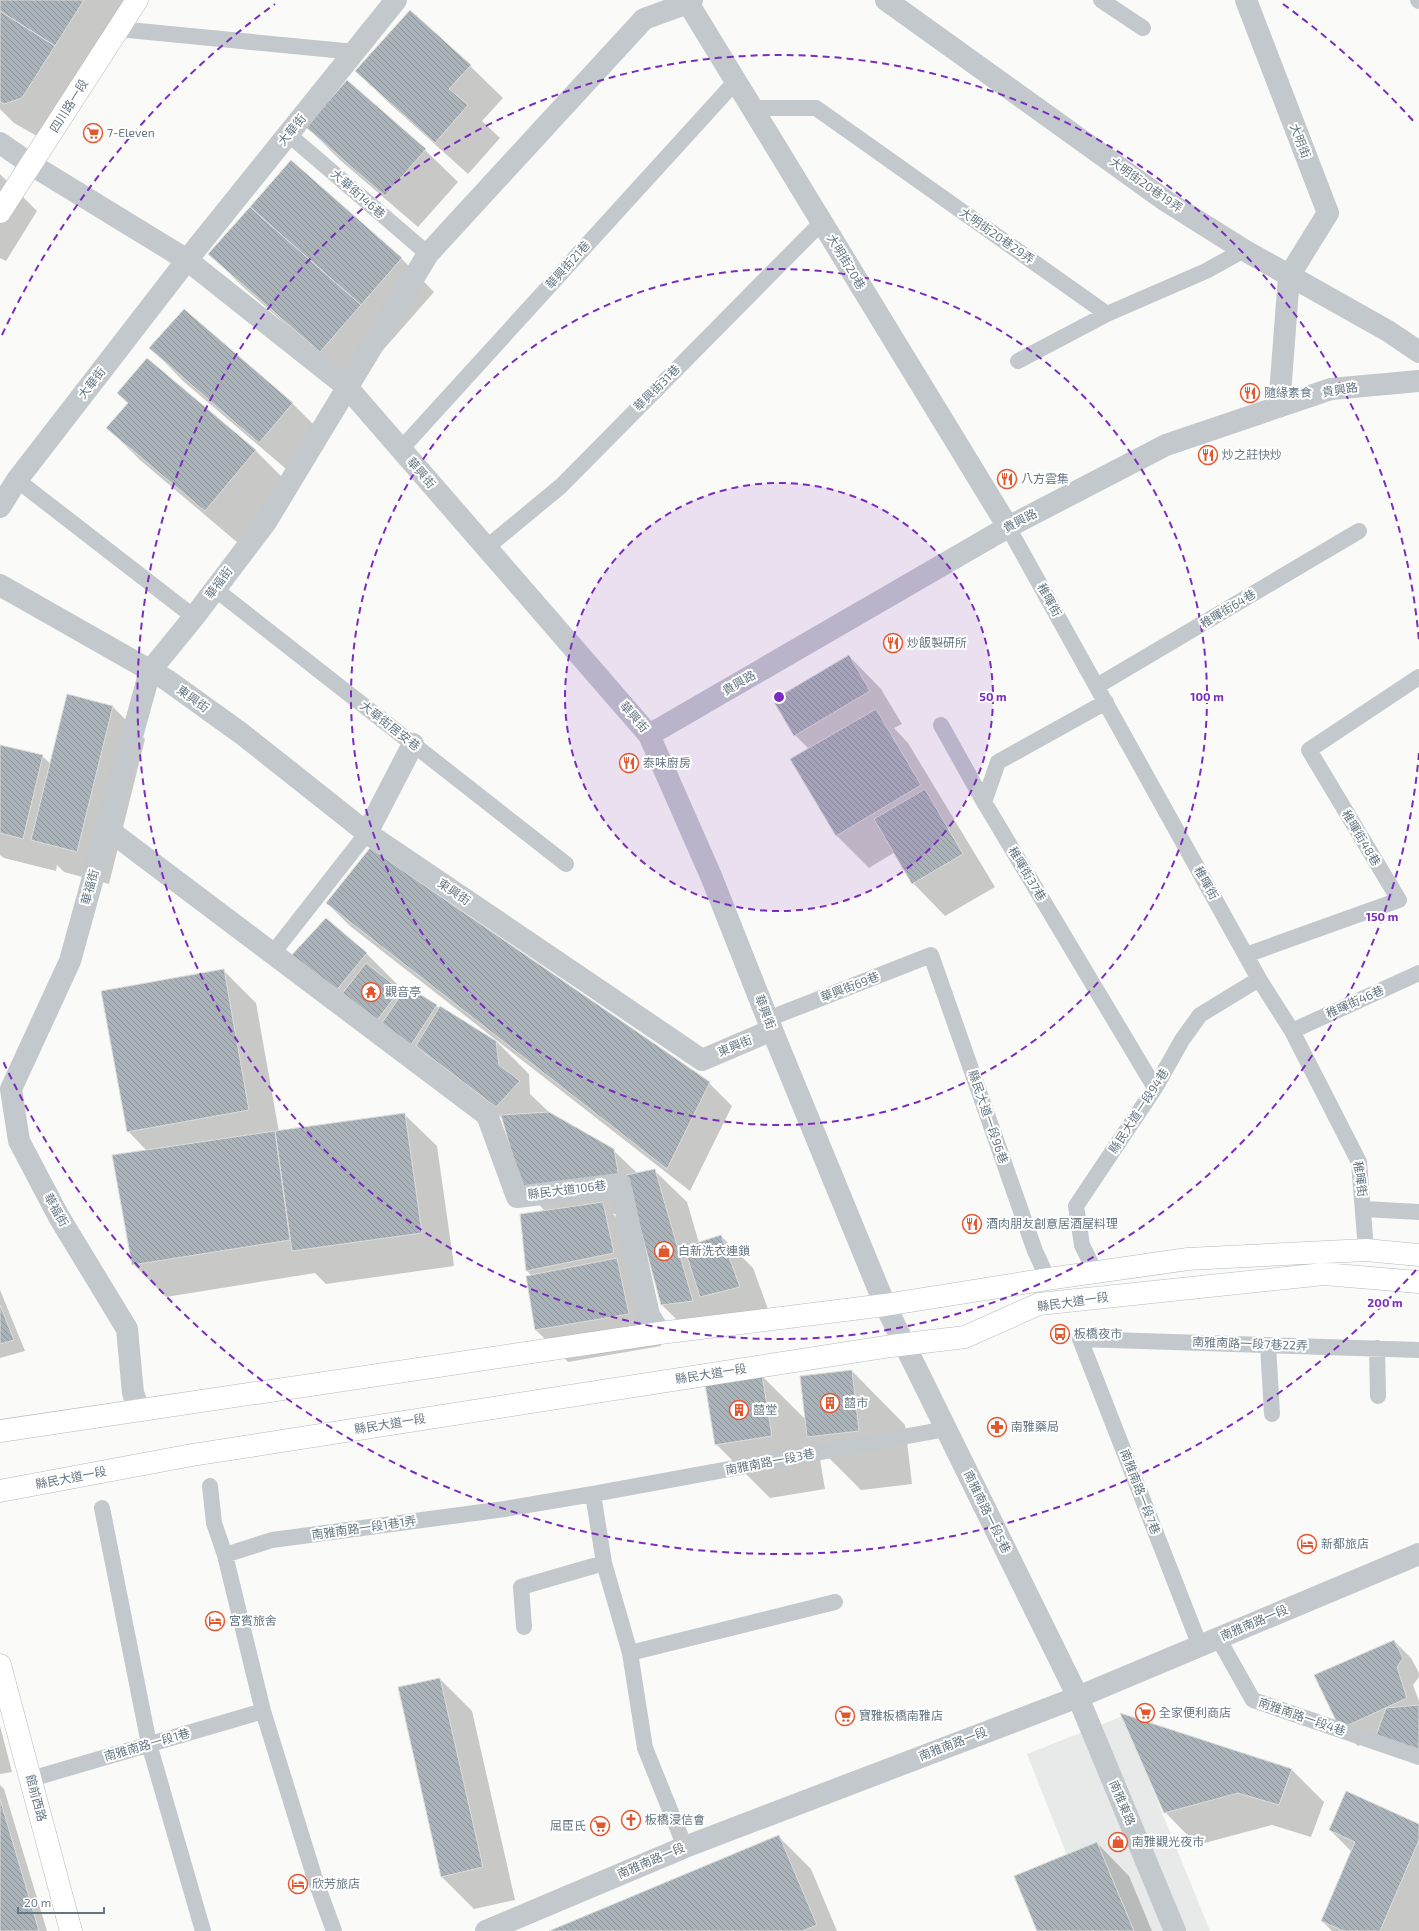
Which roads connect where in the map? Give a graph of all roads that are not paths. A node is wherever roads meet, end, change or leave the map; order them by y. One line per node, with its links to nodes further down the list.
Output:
1 (137, 0): 8 (main road, 四川路一段)
2 (396, 0): 9 (street, 大華街)
3 (886, 0): 17 (street, 大明街20巷19弄)
4 (1101, 0): 7 (lane)
5 (1246, 0): 20 (street, 大明街)
6 (688, 1): 10 (street, 大明街20巷); 18 (street, 華福街)
7 (1143, 28)
8 (118, 29): 9 (lane); 14 (main road, 四川路一段)
9 (355, 52): 12 (street, 大華街)
10 (736, 81): 11 (street, 大明街20巷); 27 (lane, 華興街21巷)
11 (753, 108): 16 (street, 大明街20巷); 21 (lane, 大明街20巷29弄)
12 (288, 134): 18 (lane, 大華街146巷); 19 (street, 大華街)
13 (0, 142): 14 (street)
14 (32, 166): 15 (main road, 四川路一段); 19 (street)
15 (0, 212)
16 (822, 222): 30 (street, 大明街20巷); 32 (lane, 華興街31巷)
17 (1244, 250): 20 (street, 大明街20巷19弄); 21 (lane)
18 (428, 254): 25 (street, 華福街)
19 (187, 260): 25 (street, 華興街); 28 (street, 大華街)
20 (1289, 276): 22 (street, 大明街20巷19弄); 26 (street)
21 (1107, 314): 23 (lane)
22 (1419, 352)
23 (1018, 361)
24 (1419, 381): 26 (street, 貴興路)
25 (347, 387): 27 (street, 華興街); 34 (street, 華福街)
26 (1279, 407): 30 (street, 貴興路)
27 (401, 449): 32 (street, 華興街)
28 (17, 480): 29 (street, 大華街); 35 (lane)
29 (0, 507)
30 (1008, 527): 38 (lane, 稚暉街); 41 (street, 貴興路)
31 (1359, 531): 38 (lane, 稚暉街64巷)
32 (486, 548): 41 (street, 華興街)
33 (0, 585): 36 (street)
34 (215, 589): 35 (street, 華福街); 42 (lane, 大華街居安巷)
35 (194, 617): 36 (street, 華福街)
36 (150, 671): 44 (street, 華福街); 45 (street, 東興街)
37 (1419, 677): 49 (lane, 稚暉街48巷)
38 (1097, 686): 39 (lane, 稚暉街)
39 (1106, 702): 43 (lane); 49 (lane, 稚暉街)
40 (941, 725): 43 (lane, 稚暉街37巷)
41 (649, 735): 52 (street, 華興街)
42 (413, 744): 45 (street); 46 (lane, 大華街居安巷)
43 (984, 802): 54 (lane, 稚暉街37巷)
44 (106, 828): 47 (street); 70 (street, 華福街)
45 (367, 833): 47 (lane); 52 (street, 東興街)
46 (566, 864)
47 (273, 953): 63 (street, 縣民大道106巷)
48 (931, 955): 52 (lane, 華興街69巷); 60 (lane, 縣民大道一段96巷)
49 (1246, 955): 51 (lane, 稚暉街)
50 (1419, 973): 53 (lane, 稚暉街46巷)
51 (1259, 979): 53 (lane, 稚暉街); 54 (lane, 縣民大道一段94巷)
52 (770, 1025): 62 (street, 華興街)
53 (1292, 1031): 55 (lane, 稚暉街)
54 (1155, 1088): 59 (lane, 縣民大道一段94巷)
55 (1364, 1209): 56 (lane); 57 (lane, 稚暉街)
56 (1419, 1212)
57 (1366, 1250): 58 (main road); 59 (main road)
58 (1419, 1255)
59 (1095, 1272): 60 (main road)
60 (1048, 1279): 62 (main road)
61 (1419, 1282): 64 (main road, 縣民大道一段)
62 (886, 1305): 63 (main road); 64 (street, 華興街)
63 (660, 1333): 70 (main road)
64 (901, 1335): 72 (street, 南雅南路一段5巷); 75 (main road, 縣民大道一段)
65 (1080, 1339): 66 (lane, 南雅南路一段7巷22弄); 84 (lane, 南雅南路一段7巷)
66 (1268, 1345): 67 (lane, 南雅南路一段7巷22弄); 71 (lane)
67 (1377, 1348): 68 (lane, 南雅南路一段7巷22弄); 69 (lane)
68 (1419, 1350)
69 (1378, 1396)
70 (140, 1411): 73 (main road)
71 (1272, 1414)
72 (946, 1429): 76 (lane, 南雅南路一段3巷); 87 (street, 南雅南路一段5巷)
73 (0, 1431)
74 (210, 1486): 80 (lane)
75 (0, 1491)
76 (593, 1494): 78 (lane, 南雅南路一段3巷); 81 (lane)
77 (102, 1508): 89 (lane)
78 (504, 1509): 80 (lane, 南雅南路一段1巷1弄)
79 (1419, 1554): 84 (street, 南雅南路一段)
80 (224, 1555): 88 (lane)
81 (604, 1563): 83 (lane); 85 (lane)
82 (834, 1602): 85 (lane)
83 (524, 1627)
84 (1209, 1642): 87 (street, 南雅南路一段); 90 (lane, 南雅南路一段4巷)
85 (630, 1653): 92 (lane)
86 (0, 1665): 91 (main road, 館前西路)
87 (1078, 1697): 92 (street, 南雅南路一段); 97 (street, 南雅東路)
88 (263, 1710): 89 (lane, 南雅南路一段1巷); 95 (lane)
89 (149, 1744): 91 (lane, 南雅南路一段1巷); 94 (lane)
90 (1419, 1757)
91 (31, 1779): 93 (main road, 館前西路)
92 (685, 1847): 96 (street, 南雅南路一段)
93 (71, 1931)
94 (203, 1931)
95 (334, 1931)
96 (486, 1931)
97 (1175, 1931)

